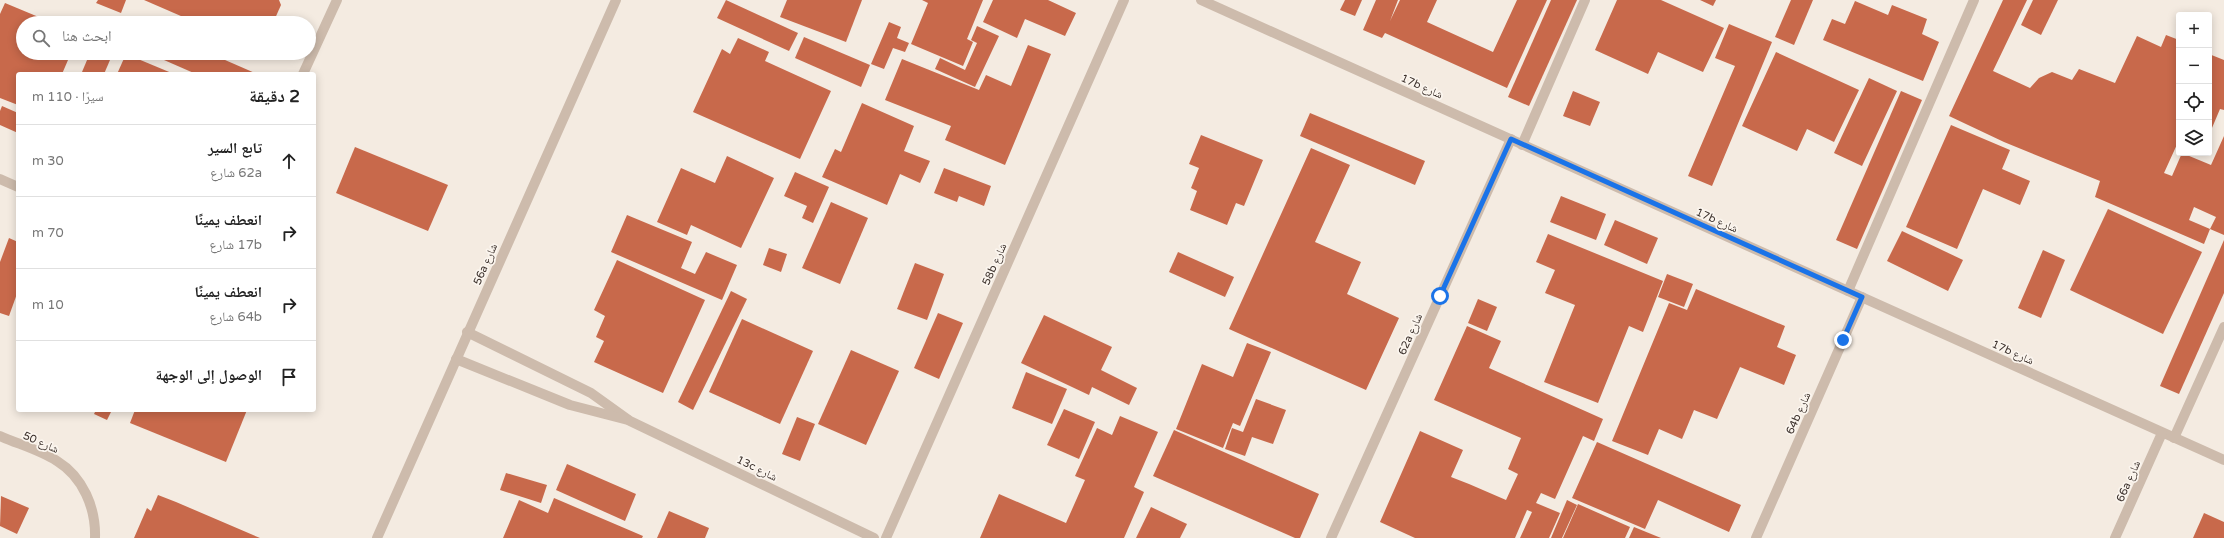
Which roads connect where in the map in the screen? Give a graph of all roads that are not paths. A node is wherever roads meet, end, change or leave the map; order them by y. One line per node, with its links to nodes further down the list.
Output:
1 (337, 0): 7 (street)
2 (616, 0): 17 (street, 56a شارع)
3 (1124, 0): 27 (street, 58b شارع)
4 (1201, 0): 10 (street, 17b شارع)
5 (1584, 0): 11 (street)
6 (1974, 0): 14 (street)
7 (316, 46)
8 (309, 60): 9 (street)
9 (304, 72)
10 (1511, 139): 11 (street, 17b شارع); 28 (street, 62a شارع)
11 (1522, 145): 14 (street, 17b شارع)
12 (0, 179): 13 (street)
13 (16, 186)
14 (1848, 292): 15 (street, 17b شارع)
15 (1862, 297): 20 (street, 17b شارع); 29 (street, 64b شارع)
16 (2224, 327): 22 (street)
17 (468, 332): 18 (street, 56a شارع); 19 (street, 13c شارع)
18 (456, 359): 19 (street, 13c شارع); 25 (street, 56a شارع)
19 (630, 420): 26 (street, 13c شارع)
20 (2162, 433): 22 (street, 17b شارع); 30 (street, 66a شارع)
21 (0, 436): 24 (street, شارع 50)
22 (2174, 438): 23 (street, 17b شارع)
23 (2224, 460)
24 (95, 538)
25 (377, 538)
26 (874, 538)
27 (886, 538)
28 (1331, 538)
29 (1756, 538)
30 (2115, 538)

